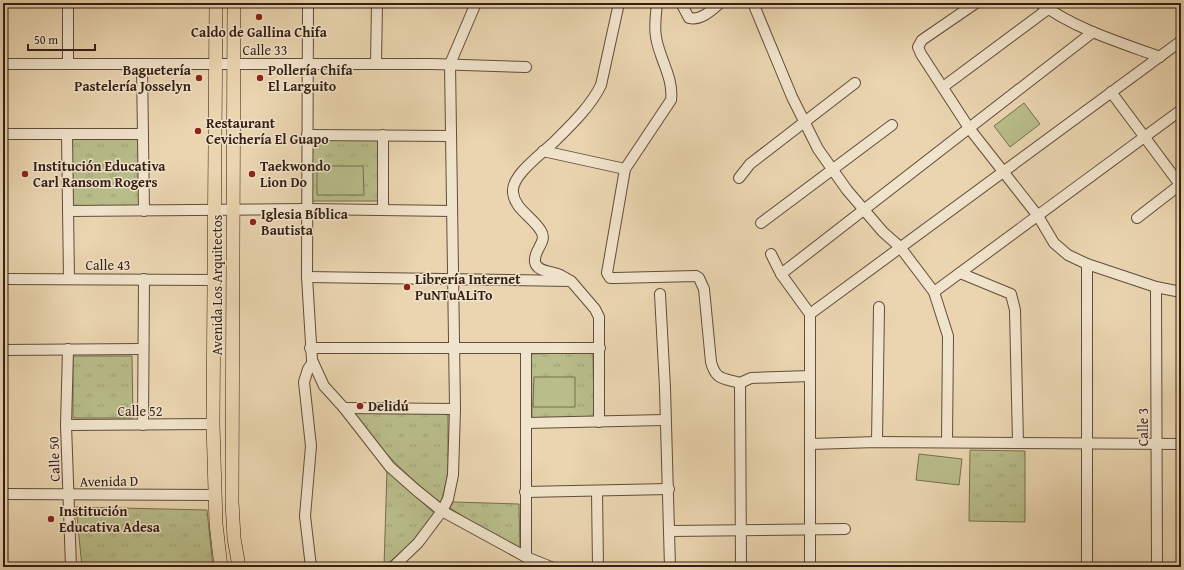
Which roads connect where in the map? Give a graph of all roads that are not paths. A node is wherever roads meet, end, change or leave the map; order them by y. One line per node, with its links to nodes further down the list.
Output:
1 (68, 3): 19 (street)
2 (216, 3): 20 (main road, Avenida Los Arquitectos)
3 (234, 3): 21 (main road, Avenida Los Arquitectos)
4 (308, 3): 22 (street)
5 (377, 3): 23 (street)
6 (476, 3): 24 (street)
7 (620, 3): 41 (street)
8 (657, 3): 42 (street)
9 (681, 3): 10 (street)
10 (720, 3)
11 (753, 3): 31 (street)
12 (976, 3): 28 (street)
13 (1040, 3): 14 (street)
14 (1048, 9): 15 (street); 28 (street)
15 (1093, 32): 17 (street); 33 (street)
16 (1181, 41): 17 (street)
17 (1160, 56): 29 (street)
18 (3, 64): 19 (street, Calle 33)
19 (68, 64): 25 (street, Calle 33)
20 (215, 64): 21 (street, Calle 33); 25 (street, Calle 33); 48 (main road, Avenida Los Arquitectos)
21 (234, 64): 22 (street, Calle 33); 49 (main road, Avenida Los Arquitectos)
22 (307, 64): 23 (street, Calle 33); 37 (street)
23 (376, 64): 24 (street, Calle 33)
24 (450, 64): 26 (street, Calle 33); 39 (street)
25 (142, 65): 36 (street)
26 (526, 67)
27 (855, 83): 31 (street)
28 (943, 87): 33 (street)
29 (1111, 92): 40 (street); 44 (street)
30 (1181, 110): 40 (street)
31 (804, 122): 43 (street); 45 (street)
32 (892, 125): 43 (street)
33 (969, 128): 44 (street); 51 (street)
34 (3, 134): 35 (street)
35 (67, 134): 36 (street); 54 (street)
36 (143, 134): 52 (street)
37 (307, 135): 38 (street); 47 (street)
38 (383, 135): 39 (street); 50 (street)
39 (451, 136): 53 (street)
40 (1145, 136): 46 (street); 55 (street)
41 (543, 151): 42 (street); 69 (street)
42 (625, 169): 85 (street)
43 (832, 170): 51 (street); 57 (street)
44 (1004, 171): 55 (street); 58 (street)
45 (739, 178)
46 (1181, 185): 56 (street)
47 (307, 209): 49 (street); 50 (street); 63 (street)
48 (214, 210): 49 (street); 52 (street); 68 (main road, Avenida Los Arquitectos)
49 (233, 210): 117 (main road, Avenida Los Arquitectos)
50 (383, 210): 53 (street)
51 (864, 210): 58 (street); 62 (street)
52 (144, 211): 54 (street)
53 (452, 211): 66 (street)
54 (68, 212): 65 (street)
55 (1038, 216): 60 (street); 61 (street)
56 (1138, 218)
57 (761, 223)
58 (900, 247): 71 (street); 75 (street)
59 (771, 254): 62 (street)
60 (1087, 264): 70 (street); 98 (street)
61 (960, 273): 71 (street); 96 (street)
62 (781, 274): 75 (street)
63 (307, 277): 66 (street); 76 (street)
64 (3, 279): 65 (street, Calle 43)
65 (69, 279): 67 (street, Calle 43)
66 (453, 279): 69 (street); 77 (street)
67 (144, 280): 68 (street, Calle 43); 81 (street)
68 (213, 280): 91 (main road, Avenida Los Arquitectos)
69 (570, 281): 79 (street)
70 (1156, 287): 72 (street); 99 (street, Calle 3)
71 (934, 292): 95 (street)
72 (1181, 292)
73 (660, 294): 88 (street)
74 (879, 307): 94 (street)
75 (810, 314): 84 (street)
76 (310, 348): 77 (street); 83 (street)
77 (454, 348): 78 (street); 87 (street)
78 (526, 348): 79 (street); 90 (street)
79 (600, 348): 89 (street)
80 (68, 349): 81 (street); 82 (street); 92 (street, Calle 50)
81 (144, 349): 93 (street)
82 (3, 350)
83 (313, 362): 86 (street); 118 (street)
84 (810, 376): 85 (street); 97 (street)
85 (740, 383): 110 (street)
86 (344, 408): 87 (street); 107 (street)
87 (455, 410): 107 (street)
88 (665, 420): 89 (street); 101 (street)
89 (599, 422): 90 (street)
90 (526, 423): 103 (street)
91 (213, 424): 93 (street, Calle 52); 105 (main road, Avenida Los Arquitectos)
92 (66, 425): 93 (street, Calle 52); 106 (street, Calle 50)
93 (143, 425)
94 (877, 442): 95 (street); 97 (street)
95 (947, 442): 96 (street)
96 (1018, 443): 98 (street)
97 (810, 444): 108 (street)
98 (1087, 444): 99 (street); 124 (street)
99 (1158, 444): 100 (street); 125 (street, Calle 3)
100 (1181, 444)
101 (669, 489): 102 (street); 111 (street)
102 (597, 491): 103 (street); 120 (street)
103 (525, 492): 112 (street)
104 (3, 494): 106 (street, Avenida D)
105 (216, 495): 106 (street, Avenida D); 116 (main road, Avenida Los Arquitectos)
106 (69, 496): 115 (street, Calle 50)
107 (442, 511): 112 (street); 114 (street)
108 (810, 529): 109 (street); 110 (street); 123 (street)
109 (846, 529)
110 (741, 530): 111 (street); 122 (street)
111 (670, 531): 121 (street)
112 (526, 557): 113 (street)
113 (538, 565): 119 (street)
114 (397, 566)
115 (71, 567)
116 (222, 567)
117 (239, 567)
118 (311, 567)
119 (551, 567)
120 (598, 567)
121 (670, 567)
122 (741, 567)
123 (810, 567)
124 (1087, 567)
125 (1157, 567)

